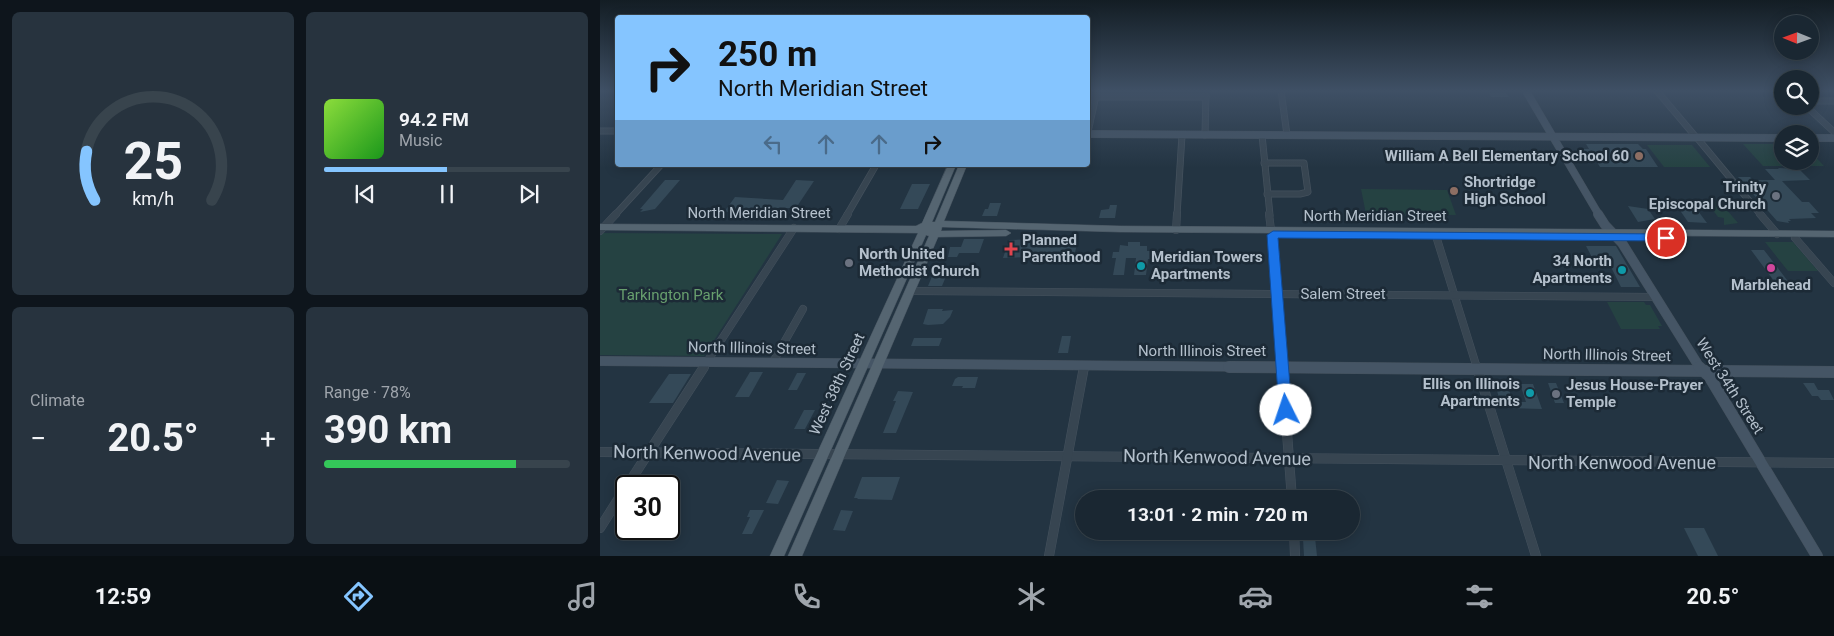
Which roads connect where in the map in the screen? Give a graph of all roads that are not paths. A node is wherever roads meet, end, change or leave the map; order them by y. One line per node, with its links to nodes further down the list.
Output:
1 (1206, 117): 11 (street)
2 (1285, 117): 13 (street)
3 (1541, 117): 14 (street, West 34th Street)
4 (1679, 117): 17 (street)
5 (1818, 117): 8 (street)
6 (600, 131): 7 (street)
7 (615, 131)
8 (1834, 132)
9 (1090, 133): 10 (street)
10 (1182, 134): 11 (street); 32 (street)
11 (1206, 135): 12 (street)
12 (1262, 135): 13 (street); 21 (street)
13 (1287, 135): 14 (street)
14 (1553, 137): 15 (street); 36 (street, West 34th Street)
15 (1664, 137): 17 (street)
16 (1726, 137): 17 (street); 18 (street)
17 (1696, 138): 34 (street)
18 (1774, 138)
19 (1819, 138): 20 (street)
20 (1834, 138)
21 (1264, 163): 26 (street); 26 (street)
22 (659, 167): 27 (street)
23 (875, 167): 29 (street)
24 (951, 167): 30 (main road, West 38th Street)
25 (962, 167): 31 (main road, West 38th Street)
26 (1267, 194): 33 (street)
27 (601, 228): 28 (main road, North Meridian Street)
28 (794, 228): 29 (main road, North Meridian Street); 47 (street)
29 (839, 228): 30 (main road, North Meridian Street)
30 (922, 229): 31 (main road, North Meridian Street); 49 (main road, West 38th Street)
31 (936, 229): 32 (main road, North Meridian Street); 33 (main road, North Meridian Street); 41 (main road, West 38th Street)
32 (1176, 230): 33 (main road, North Meridian Street)
33 (1272, 232): 36 (main road, North Meridian Street); 37 (main road, North Meridian Street); 42 (street)
34 (1777, 234): 35 (main road, North Meridian Street); 36 (main road, North Meridian Street)
35 (1834, 234)
36 (1615, 235): 37 (main road, North Meridian Street); 38 (main road, North Meridian Street); 44 (street, West 34th Street)
37 (1436, 236): 43 (street)
38 (1795, 238): 39 (main road, North Meridian Street); 40 (street)
39 (1834, 239)
40 (1834, 283)
41 (911, 291): 42 (street, Salem Street); 50 (main road, West 38th Street)
42 (1277, 294): 43 (street, Salem Street); 52 (street)
43 (1454, 295): 44 (street, Salem Street); 53 (street)
44 (1655, 297): 54 (street, West 34th Street)
45 (803, 309): 48 (street)
46 (600, 361): 47 (street, North Illinois Street)
47 (708, 362): 48 (street, North Illinois Street); 57 (street)
48 (774, 362): 49 (street, North Illinois Street)
49 (864, 364): 50 (street, North Illinois Street); 58 (main road, West 38th Street)
50 (879, 364): 51 (street, North Illinois Street); 59 (main road, West 38th Street)
51 (1084, 365): 52 (street, North Illinois Street); 60 (street)
52 (1283, 367): 53 (street, North Illinois Street); 61 (street)
53 (1478, 368): 54 (street, North Illinois Street); 62 (street)
54 (1703, 370): 55 (street, North Illinois Street); 63 (street, West 34th Street)
55 (1834, 372)
56 (600, 452): 57 (street, North Kenwood Avenue)
57 (649, 452): 58 (street, North Kenwood Avenue); 65 (street)
58 (823, 454): 59 (street, North Kenwood Avenue); 70 (main road, West 38th Street)
59 (839, 454): 60 (street, North Kenwood Avenue); 71 (main road, West 38th Street)
60 (1068, 456): 61 (street, North Kenwood Avenue); 72 (street)
61 (1289, 458): 62 (street, North Kenwood Avenue); 66 (street)
62 (1507, 461): 63 (street, North Kenwood Avenue); 74 (street)
63 (1760, 463): 64 (street, North Kenwood Avenue); 75 (street, West 34th Street)
64 (1834, 464)
65 (635, 475)
66 (1291, 490)
67 (615, 505): 68 (street)
68 (600, 528)
69 (1294, 540): 73 (street)
70 (777, 556)
71 (795, 556)
72 (1050, 556)
73 (1295, 556)
74 (1536, 556)
75 (1816, 556)

